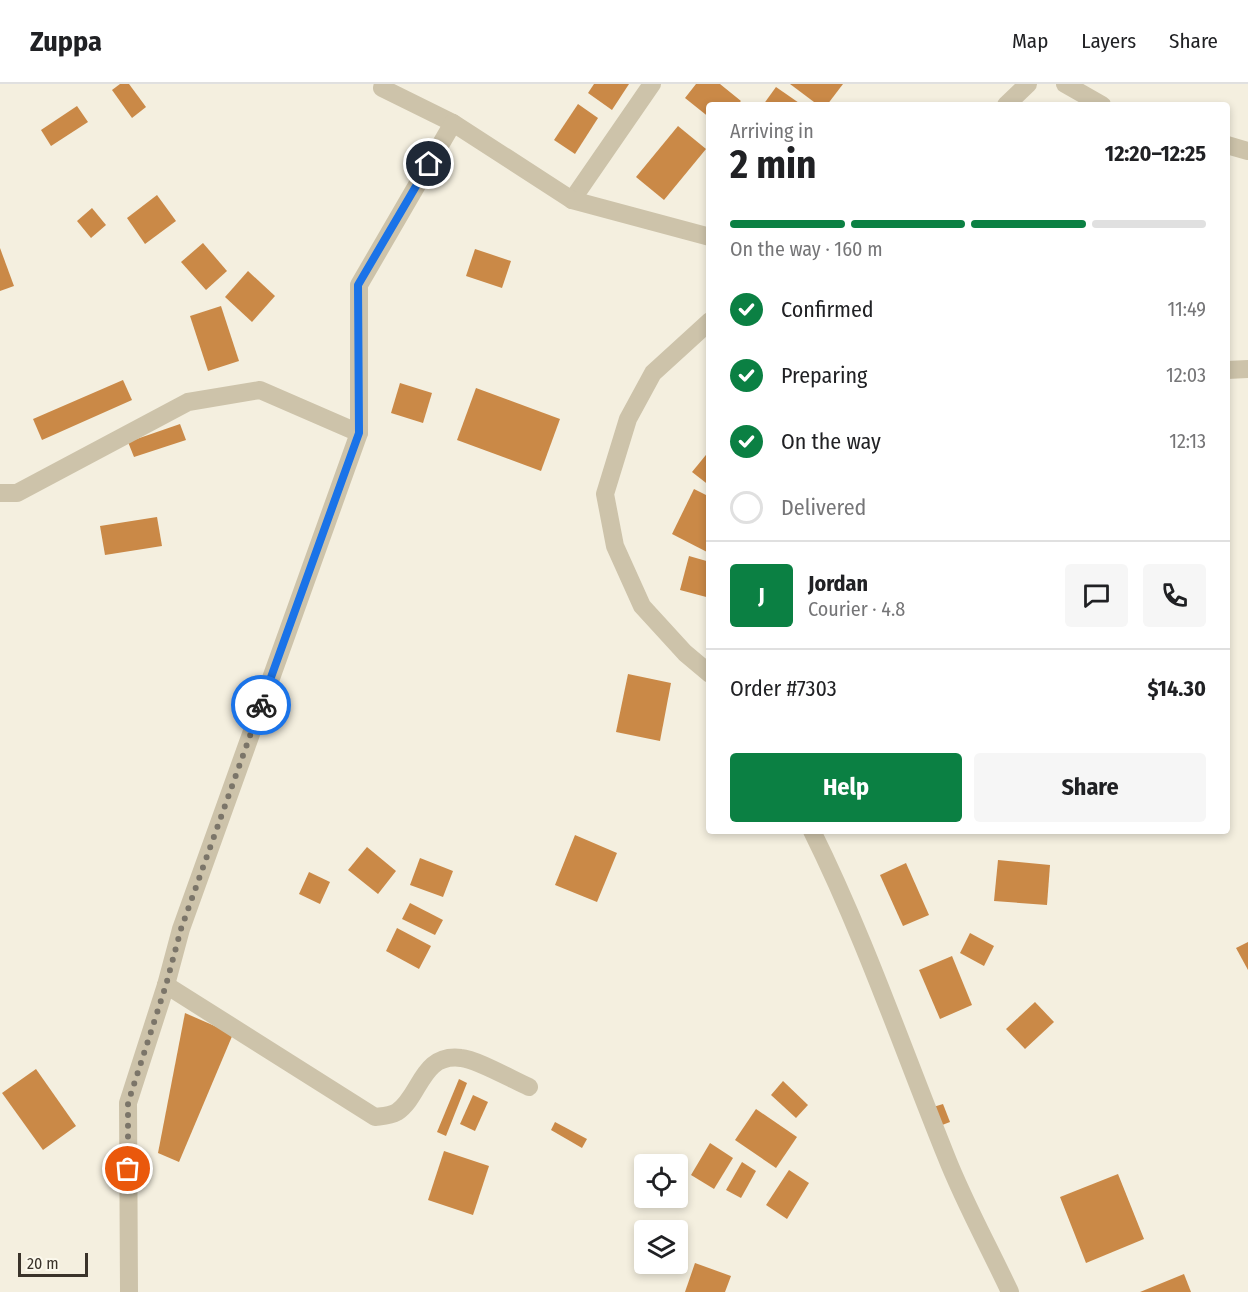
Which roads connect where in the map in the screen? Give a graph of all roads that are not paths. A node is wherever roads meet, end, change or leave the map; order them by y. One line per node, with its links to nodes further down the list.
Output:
1 (383, 84): 7 (street)
2 (652, 84): 10 (street)
3 (1028, 84): 5 (street)
4 (1065, 84): 6 (street)
5 (1009, 102)
6 (1097, 102)
7 (453, 123): 10 (street); 15 (street)
8 (1230, 146): 9 (street)
9 (1248, 151)
10 (572, 200): 11 (street)
11 (706, 236)
12 (706, 325): 17 (street)
13 (1248, 369): 14 (street)
14 (1230, 370)
15 (359, 433): 16 (street); 19 (street)
16 (0, 493)
17 (706, 671)
18 (814, 834): 22 (street)
19 (166, 985): 20 (street); 21 (street)
20 (529, 1087)
21 (129, 1292)
22 (1010, 1292)

